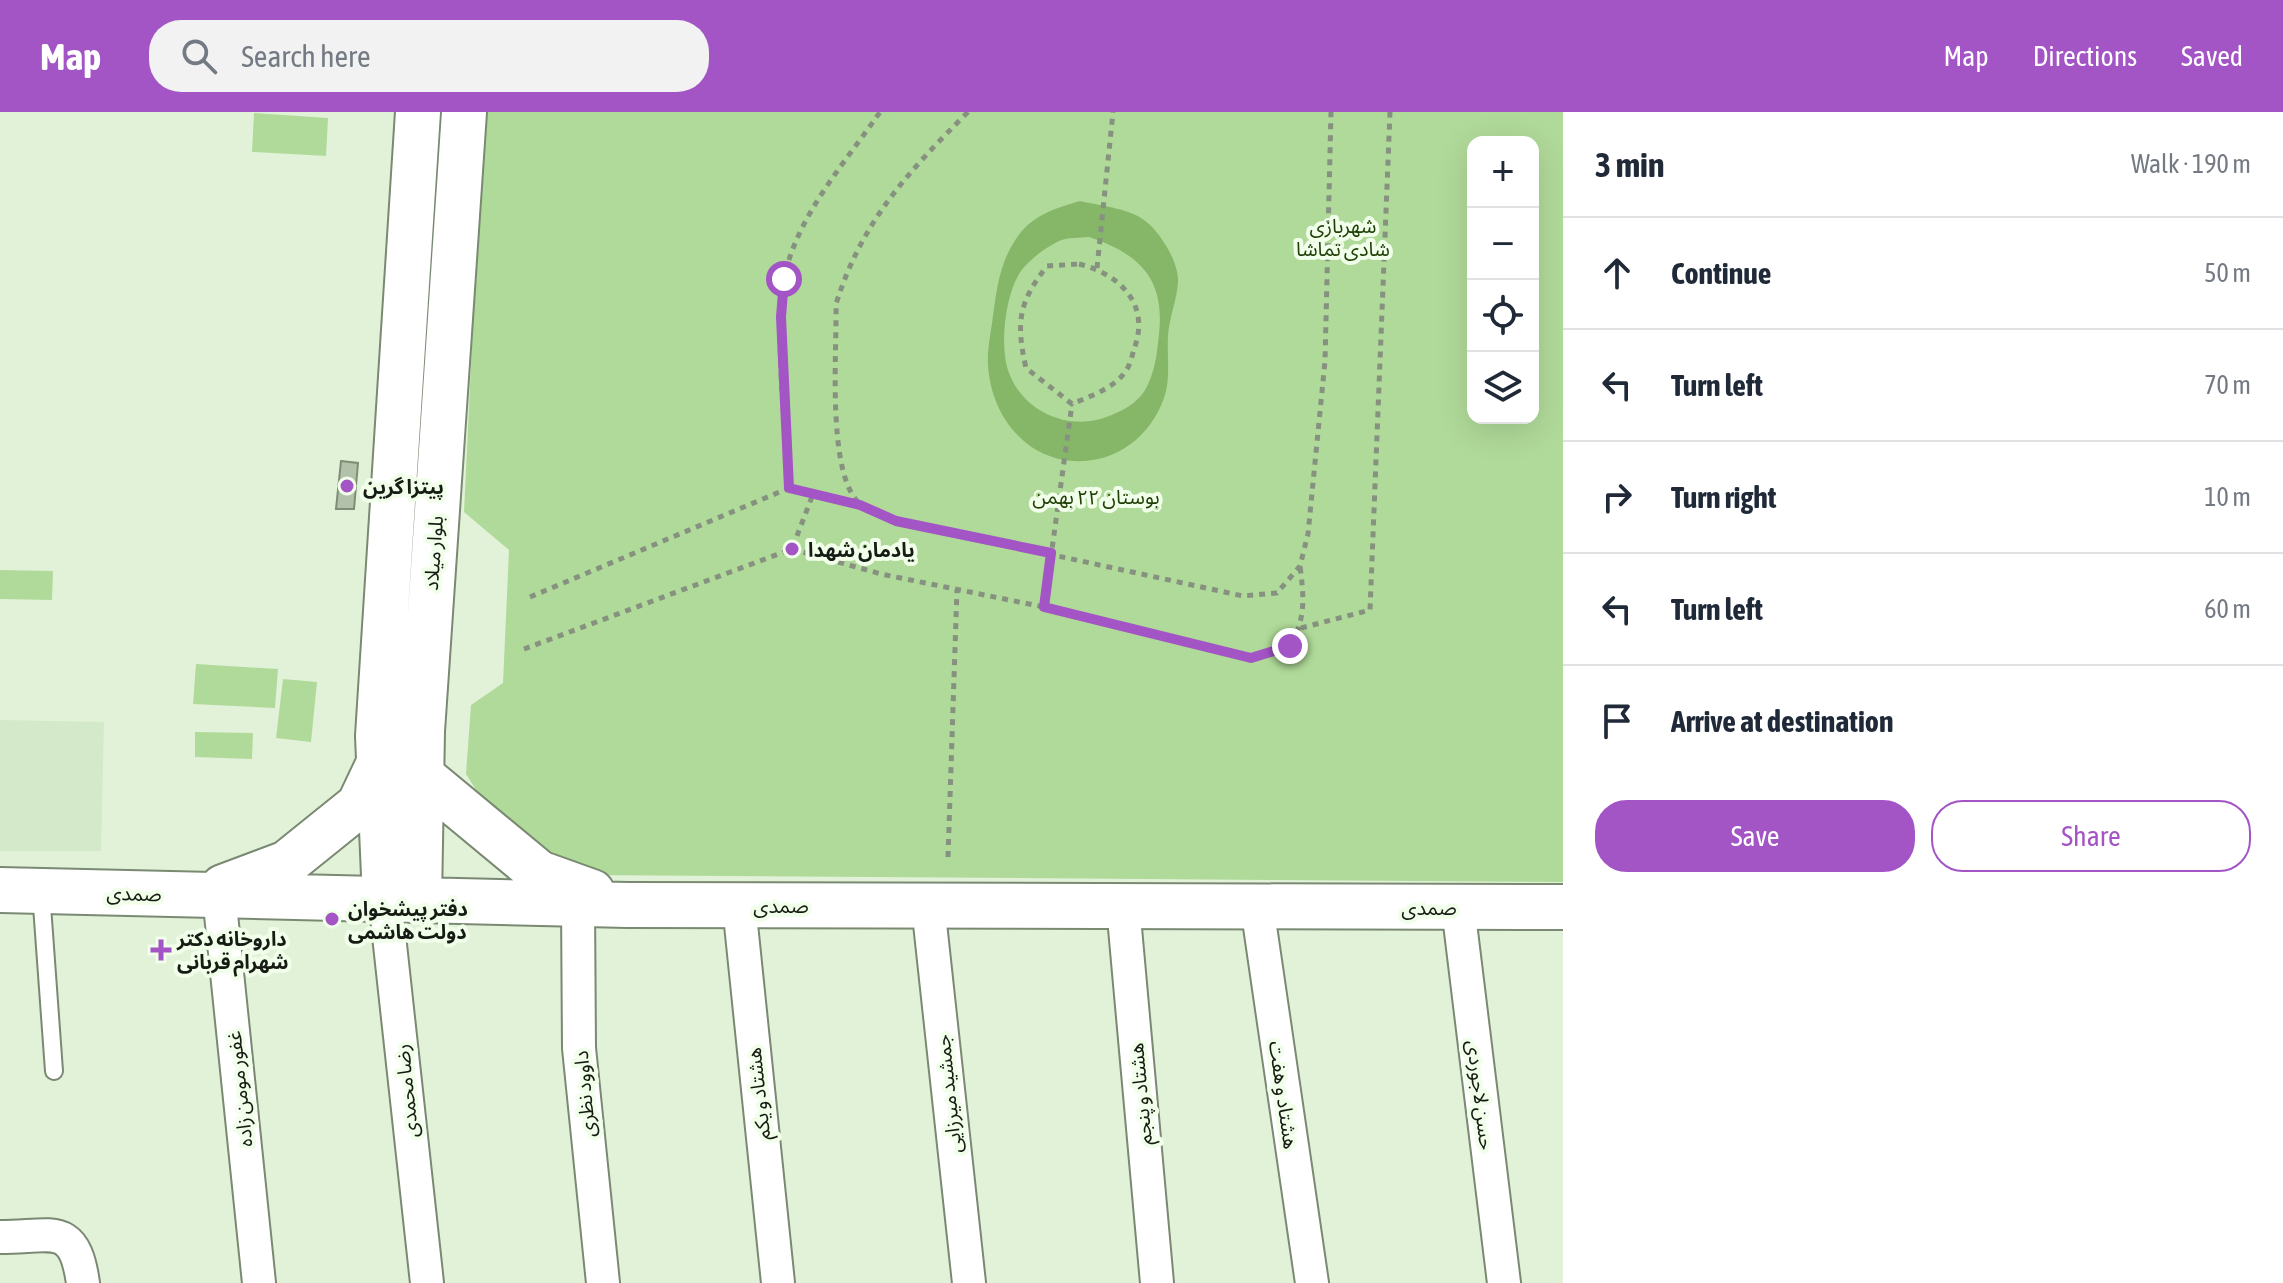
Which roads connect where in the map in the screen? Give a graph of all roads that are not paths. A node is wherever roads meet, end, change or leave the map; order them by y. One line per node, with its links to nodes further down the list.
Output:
1 (418, 112): 3 (main road, بلوار میلاد)
2 (464, 112): 3 (main road, بلوار میلاد)
3 (428, 307): 4 (main road, بلوار میلاد); 5 (main road, بلوار میلاد)
4 (378, 765): 7 (main road); 8 (main road, بلوار میلاد)
5 (422, 776): 8 (main road, بلوار میلاد); 10 (main road)
6 (20, 890): 7 (main road, صمدی); 17 (lane)
7 (211, 895): 8 (main road, صمدی); 20 (street, غفور مومن زاده)
8 (402, 899): 9 (main road, صمدی); 21 (street, رضا محمدی)
9 (578, 904): 10 (main road, صمدی); 22 (street, داوود نظری)
10 (628, 905): 11 (main road, صمدی)
11 (739, 905): 12 (main road, صمدی); 23 (street, هشتاد و یکم)
12 (928, 905): 13 (main road, صمدی); 24 (street, جمشید میرزایی)
13 (1123, 906): 14 (main road, صمدی); 25 (street, هشتاد و پنجم)
14 (1257, 906): 15 (main road, صمدی); 26 (street, هشتاد و هفت)
15 (1458, 907): 16 (main road, صمدی); 27 (street, حسن لاجوردی)
16 (1563, 907)
17 (54, 1071)
18 (0, 1237): 19 (street)
19 (83, 1283)
20 (259, 1283)
21 (427, 1283)
22 (603, 1283)
23 (778, 1283)
24 (969, 1283)
25 (1157, 1283)
26 (1312, 1283)
27 (1504, 1283)

